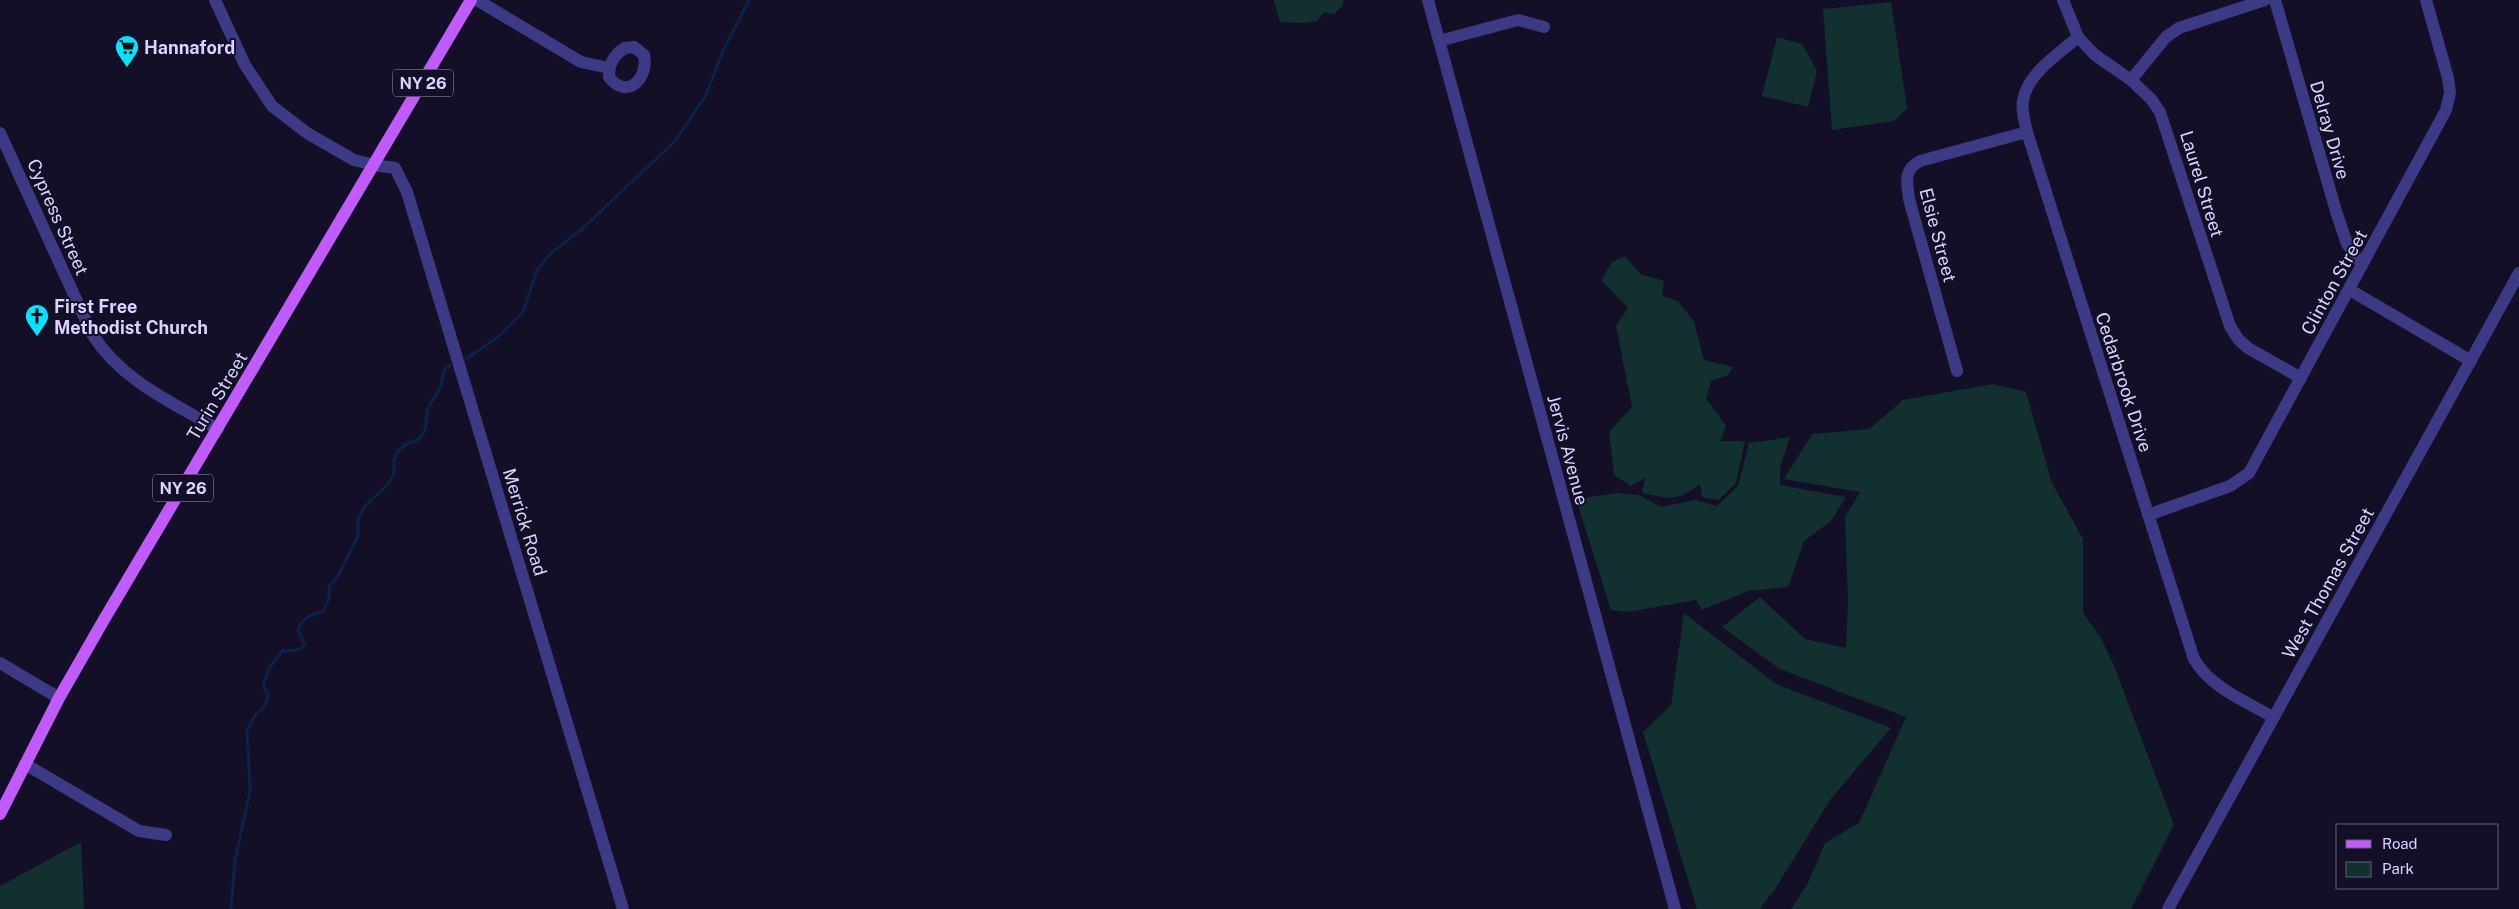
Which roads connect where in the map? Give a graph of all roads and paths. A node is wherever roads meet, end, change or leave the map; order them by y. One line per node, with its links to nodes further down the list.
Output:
1 (215, 0): 16 (street)
2 (472, 0): 16 (main road, Turin Street / NY 26)
3 (476, 0): 12 (street)
4 (1428, 0): 11 (street, Jervis Avenue)
5 (2063, 0): 10 (street, Laurel Street)
6 (2266, 0): 13 (street)
7 (2275, 0): 17 (street, Delray Drive)
8 (2426, 0): 17 (street, Clinton Street)
9 (1544, 27): 11 (street)
10 (2078, 37): 13 (street, Laurel Street); 15 (street, Cedarbrook Drive)
11 (1439, 40): 32 (street, Jervis Avenue)
12 (609, 68)
13 (2131, 80): 22 (street, Laurel Street)
14 (0, 132): 23 (street, Cypress Street)
15 (2026, 132): 21 (street, Elsie Street); 24 (street, Cedarbrook Drive)
16 (374, 165): 23 (main road, Turin Street / NY 26); 31 (street, Merrick Road)
17 (2362, 265): 19 (street, Clinton Street)
18 (2519, 273): 20 (street, West Thomas Street)
19 (2350, 290): 20 (street); 22 (street, Clinton Street)
20 (2471, 361): 27 (street, West Thomas Street)
21 (1957, 371)
22 (2301, 378): 24 (street, Clinton Street)
23 (218, 429): 26 (main road, Turin Street / NY 26)
24 (2148, 514): 27 (street, Cedarbrook Drive)
25 (0, 663): 26 (street)
26 (59, 698): 28 (main road, Turin Street / NY 26)
27 (2274, 717): 33 (street, West Thomas Street)
28 (25, 764): 29 (main road, Turin Street / NY 26); 30 (street)
29 (0, 814)
30 (166, 835)
31 (622, 909)
32 (1675, 909)
33 (2168, 909)

